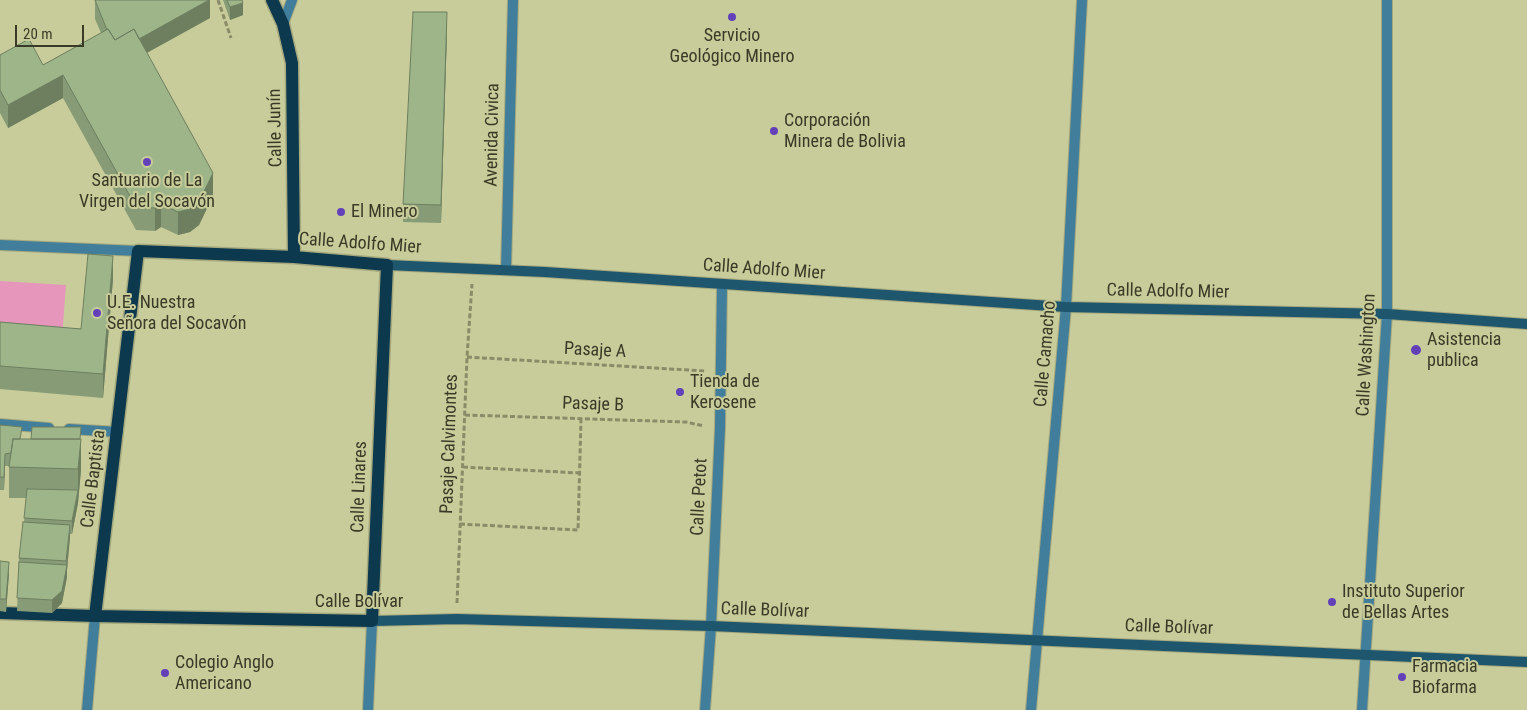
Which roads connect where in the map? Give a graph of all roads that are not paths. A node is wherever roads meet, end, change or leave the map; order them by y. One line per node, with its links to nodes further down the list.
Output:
1 (272, 0): 6 (main road)
2 (292, 0): 6 (street)
3 (513, 0): 11 (street, Avenida Civica)
4 (1082, 0): 13 (street, Calle Camacho)
5 (1387, 0): 14 (street, Calle Washington)
6 (283, 24): 9 (main road, Calle Junín)
7 (0, 246): 8 (street, Calle Adolfo Mier)
8 (138, 252): 9 (main road, Calle Adolfo Mier); 17 (main road, Calle Baptista)
9 (294, 257): 10 (main road, Calle Adolfo Mier)
10 (387, 265): 11 (main road, Calle Adolfo Mier); 20 (main road, Calle Linares)
11 (506, 270): 12 (main road, Calle Adolfo Mier)
12 (722, 285): 13 (main road, Calle Adolfo Mier); 21 (street, Calle Petot)
13 (1066, 307): 14 (main road, Calle Adolfo Mier); 22 (street, Calle Camacho)
14 (1387, 314): 15 (main road, Calle Adolfo Mier); 23 (street, Calle Washington)
15 (1527, 324)
16 (0, 424): 17 (street)
17 (118, 432): 19 (main road, Calle Baptista)
18 (0, 613): 19 (main road, Calle Bolívar)
19 (95, 616): 20 (main road, Calle Bolívar); 25 (street, Calle Baptista)
20 (372, 620): 21 (main road, Calle Bolívar); 26 (street, Calle Linares)
21 (711, 626): 22 (main road, Calle Bolívar); 27 (street, Calle Petot)
22 (1037, 640): 23 (main road, Calle Bolívar); 28 (street, Calle Camacho)
23 (1366, 654): 24 (main road, Calle Bolívar); 29 (street, Calle Washington)
24 (1527, 662)
25 (87, 710)
26 (368, 710)
27 (705, 710)
28 (1031, 710)
29 (1362, 710)

